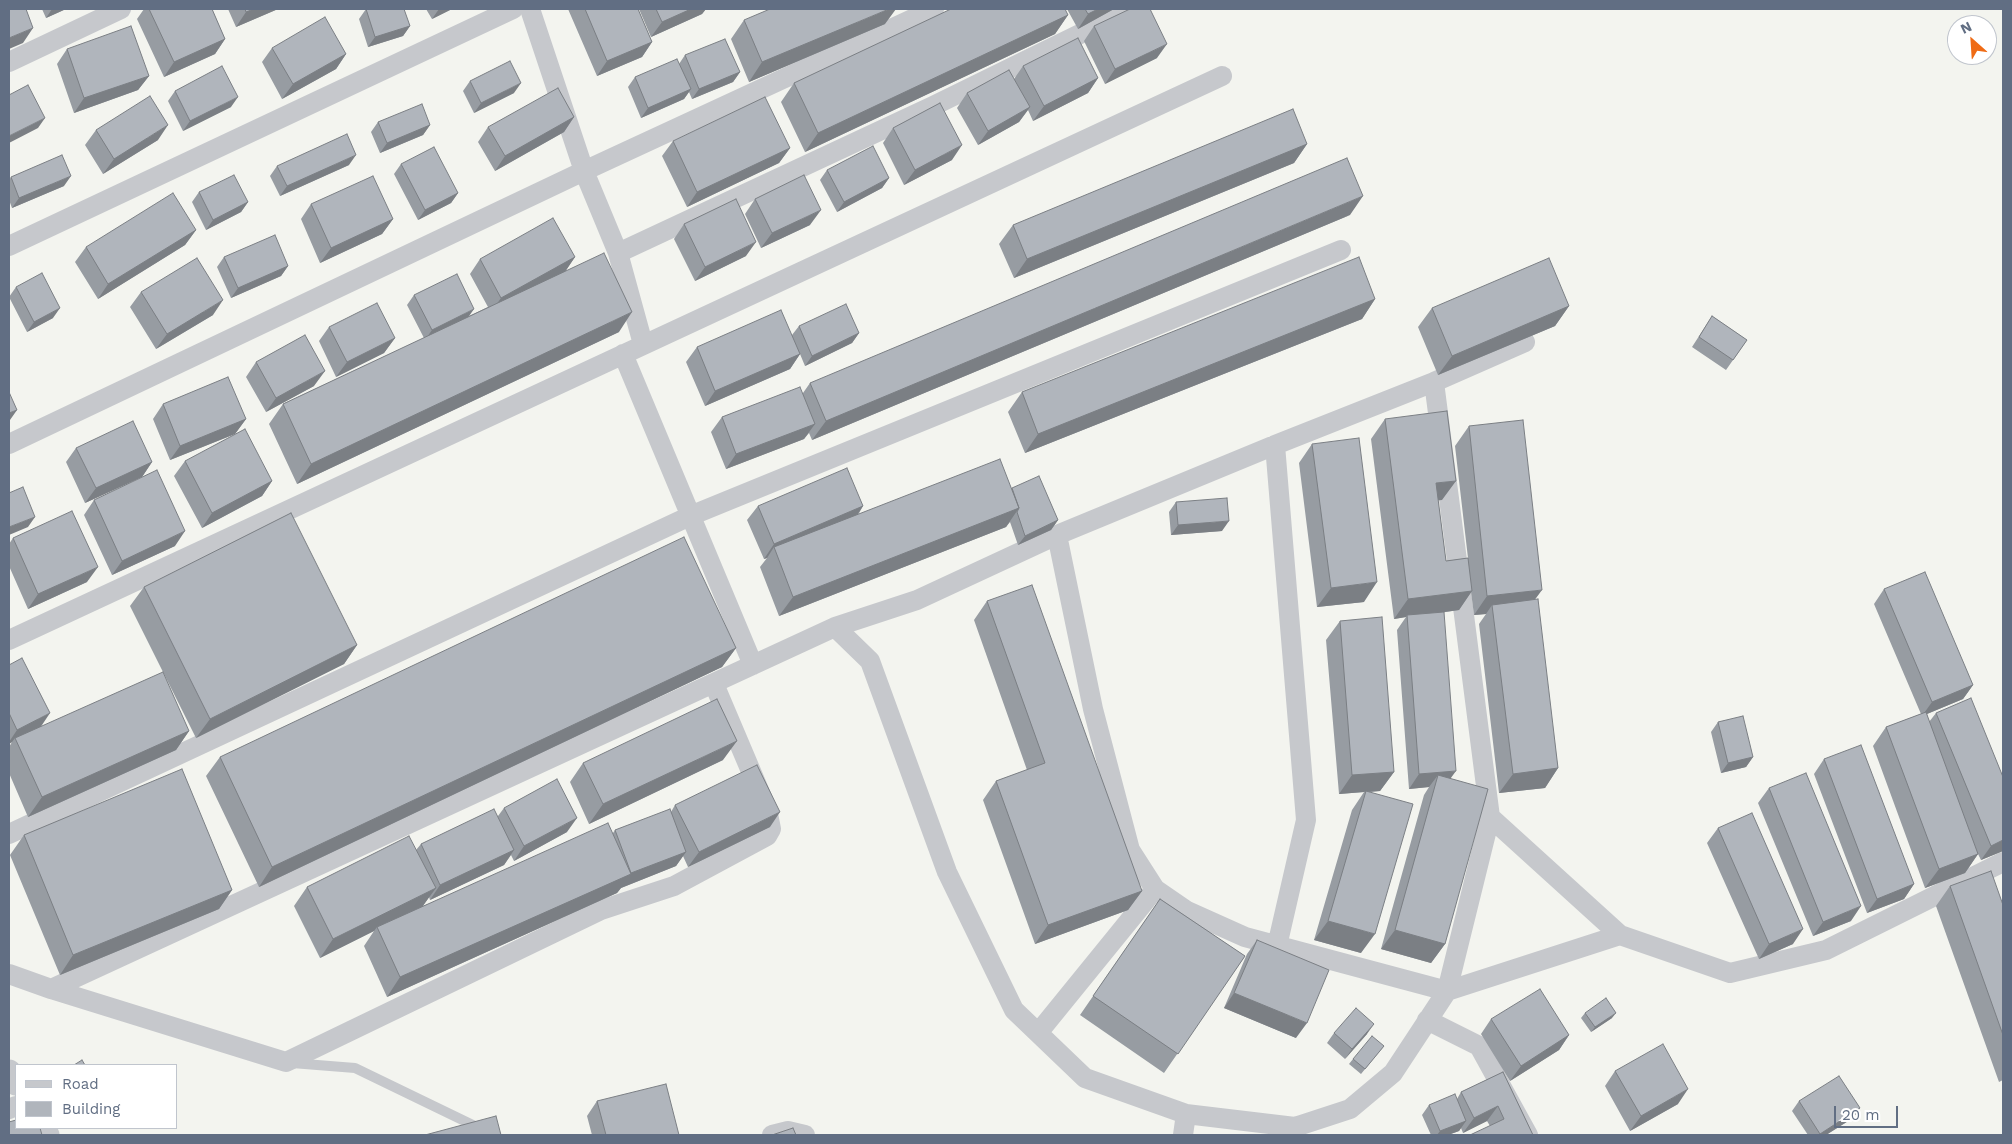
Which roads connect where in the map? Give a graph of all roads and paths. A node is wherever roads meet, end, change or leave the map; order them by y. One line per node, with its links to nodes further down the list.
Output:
1 (121, 9): 6 (street)
2 (513, 9): 9 (street)
3 (530, 9): 8 (street)
4 (934, 9): 8 (street)
5 (1131, 9): 11 (street)
6 (9, 62)
7 (1222, 76): 13 (street)
8 (584, 171): 11 (street); 16 (street)
9 (9, 246)
10 (1341, 250): 18 (street)
11 (618, 253): 13 (street)
12 (1525, 342): 15 (street)
13 (643, 344): 14 (street)
14 (623, 354): 18 (street); 21 (street)
15 (1434, 382): 17 (street); 24 (street)
16 (9, 444)
17 (1275, 445): 19 (street); 29 (street)
18 (690, 516): 22 (street); 25 (street)
19 (1057, 535): 20 (street); 27 (street)
20 (835, 627): 22 (street); 34 (street)
21 (9, 640)
22 (753, 666): 23 (street)
23 (714, 684): 31 (street); 35 (street)
24 (1490, 817): 28 (street); 32 (street)
25 (9, 834)
26 (2003, 862): 28 (street)
27 (1155, 889): 29 (street); 34 (street)
28 (1620, 935): 32 (street)
29 (1277, 946): 32 (street)
30 (9, 974): 31 (street)
31 (51, 989): 35 (street)
32 (1447, 991): 33 (street)
33 (1428, 1020): 36 (street); 41 (street)
34 (1038, 1033): 36 (street)
35 (286, 1062): 37 (lane)
36 (1186, 1114): 40 (street)
37 (488, 1135)
38 (772, 1135): 39 (street)
39 (805, 1135)
40 (1183, 1135)
41 (1528, 1135)

